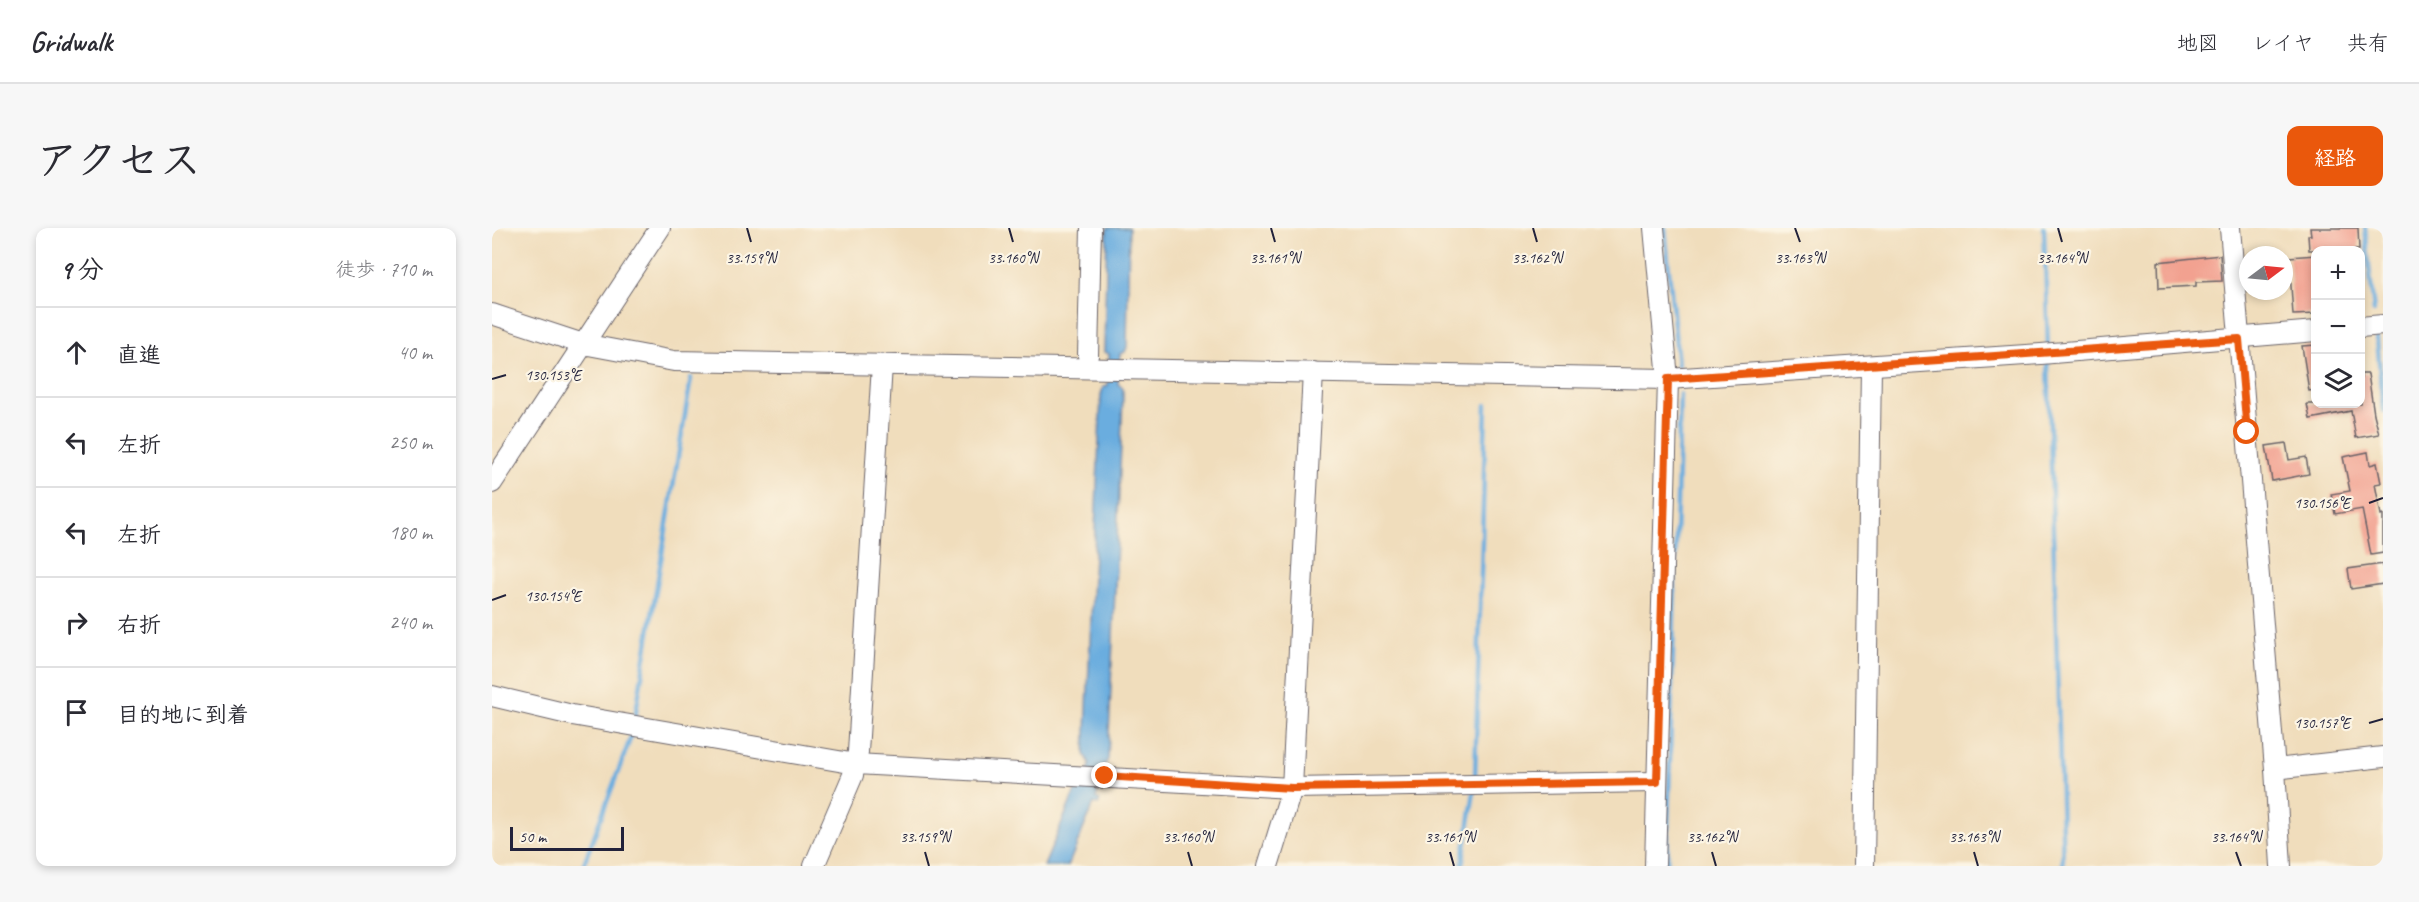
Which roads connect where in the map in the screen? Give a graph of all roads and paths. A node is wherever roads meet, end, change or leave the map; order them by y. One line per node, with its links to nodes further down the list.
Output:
1 (660, 228): 10 (street)
2 (1090, 228): 11 (street)
3 (1654, 228): 15 (street)
4 (2229, 228): 9 (street)
5 (492, 314): 10 (street)
6 (2383, 325): 7 (street)
7 (2365, 327)
8 (2311, 332): 9 (street)
9 (2239, 339): 13 (street); 20 (street)
10 (583, 344): 12 (street); 16 (street)
11 (1093, 363): 12 (street); 14 (street)
12 (882, 364): 19 (street)
13 (1871, 366): 15 (street); 26 (street)
14 (1313, 372): 15 (street); 22 (street)
15 (1668, 379): 21 (street)
16 (492, 483)
17 (492, 696): 19 (street)
18 (2383, 757): 20 (street)
19 (856, 764): 22 (street); 23 (street)
20 (2275, 769): 27 (street)
21 (1657, 782): 22 (street); 25 (street)
22 (1292, 788): 24 (street)
23 (813, 866)
24 (1268, 866)
25 (1655, 866)
26 (1864, 866)
27 (2281, 866)

